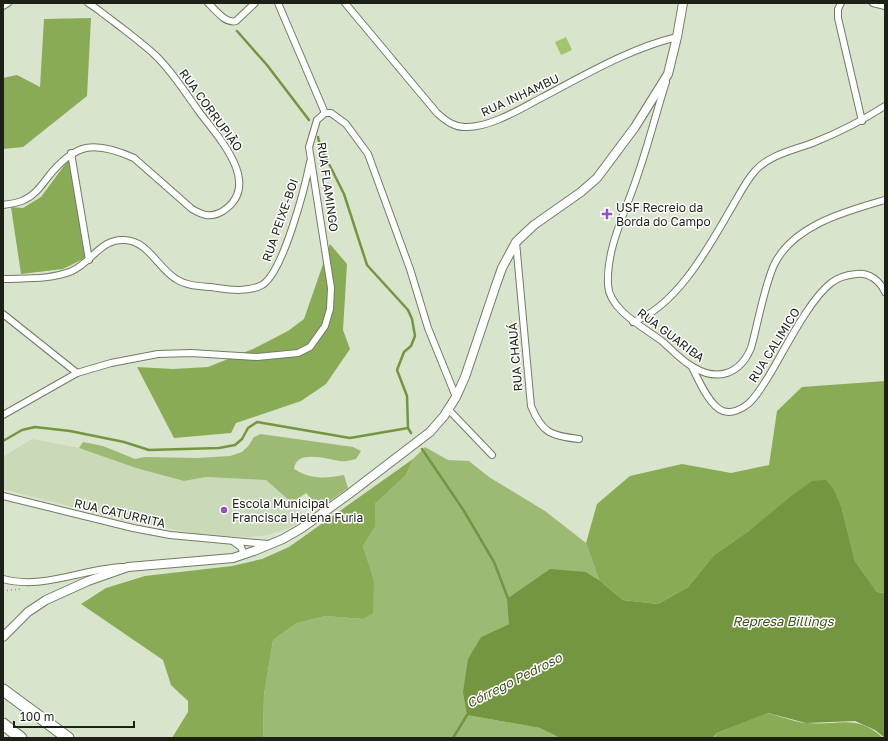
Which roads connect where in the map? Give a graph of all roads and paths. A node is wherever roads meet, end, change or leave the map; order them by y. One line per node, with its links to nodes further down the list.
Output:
1 (8, 3): 10 (street)
2 (88, 3): 17 (street, RUA CORRUPIÃO)
3 (208, 3): 4 (street)
4 (254, 3)
5 (278, 3): 15 (street)
6 (345, 3): 12 (street, RUA INHAMBU)
7 (683, 3): 12 (street)
8 (841, 3): 16 (street)
9 (873, 3): 11 (street)
10 (3, 6)
11 (885, 6)
12 (677, 37): 13 (street)
13 (668, 74): 21 (street); 26 (street, RUA GUARIBA)
14 (885, 106): 16 (street)
15 (325, 112): 18 (street, RUA FLAMINGO); 29 (street)
16 (862, 121): 26 (street)
17 (71, 153): 20 (street, RUA CORRUPIÃO); 22 (street)
18 (310, 159): 22 (street, RUA PEIXE-BOI); 28 (street, RUA FLAMINGO)
19 (885, 200): 27 (street, RUA GUARIBA)
20 (3, 205)
21 (516, 242): 29 (street); 32 (street, RUA CHAUÁ)
22 (89, 260): 23 (street, RUA PEIXE-BOI)
23 (3, 279)
24 (885, 292): 27 (street, RUA CALIMICO)
25 (3, 314): 28 (street)
26 (633, 322): 27 (street, RUA GUARIBA)
27 (692, 367)
28 (77, 374): 31 (street, RUA FLAMINGO)
29 (456, 397): 30 (street)
30 (448, 409): 33 (street); 36 (street)
31 (3, 415)
32 (579, 439)
33 (492, 455)
34 (3, 496): 35 (street, RUA CATURRITA)
35 (234, 542): 36 (street, RUA CATURRITA); 37 (street)
36 (270, 544): 37 (street)
37 (244, 555): 38 (street)
38 (128, 567): 39 (street); 40 (street)
39 (3, 579)
40 (3, 637)
41 (3, 690): 44 (highway)
42 (3, 724): 43 (highway)
43 (21, 738)
44 (68, 738)

